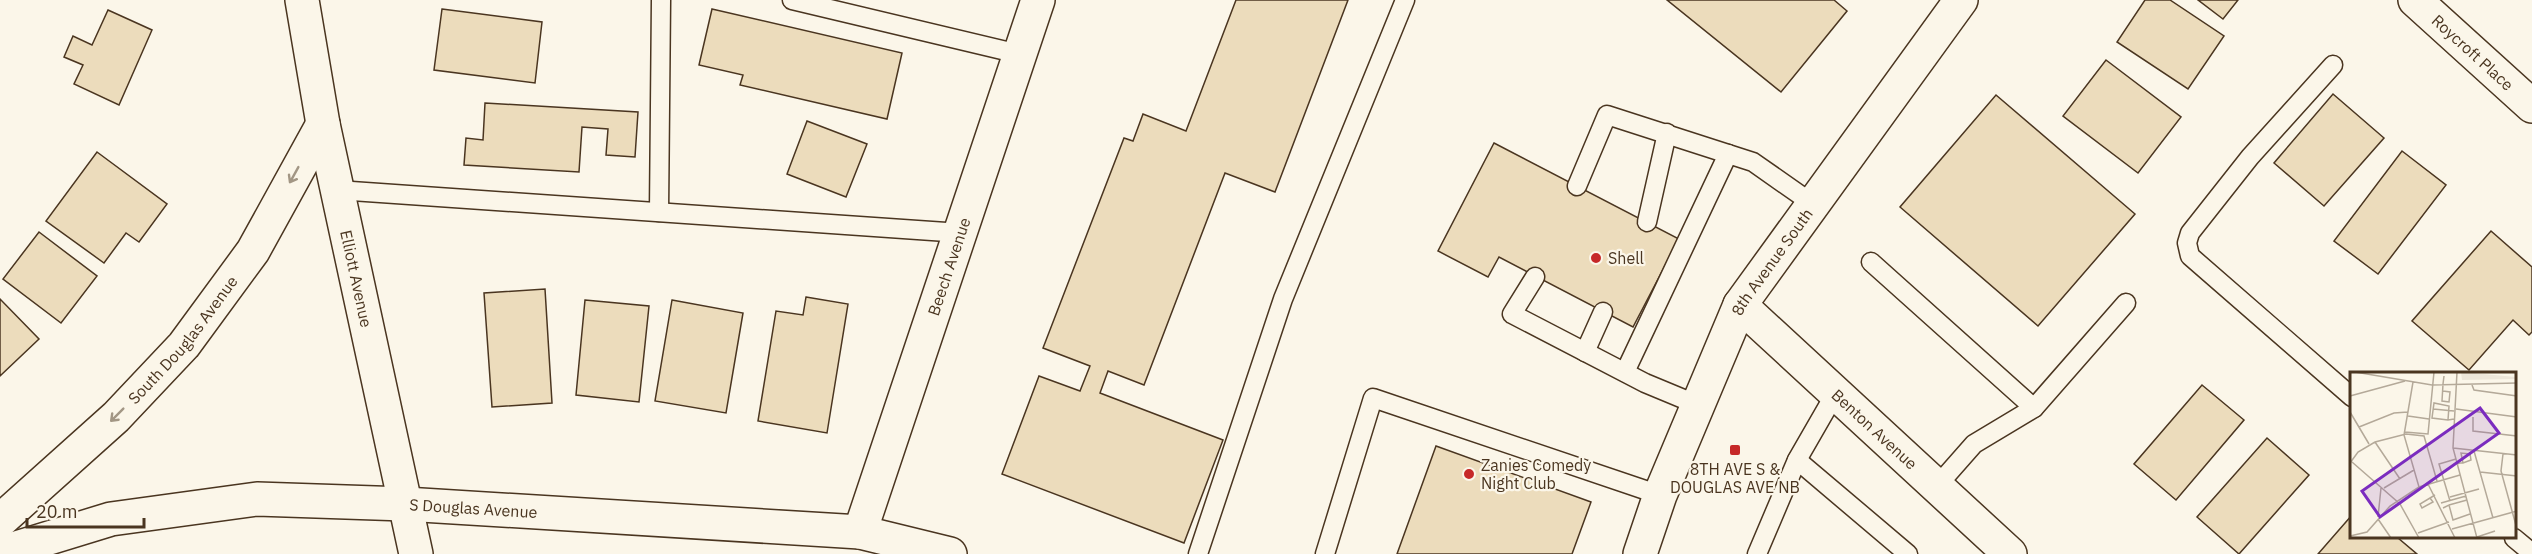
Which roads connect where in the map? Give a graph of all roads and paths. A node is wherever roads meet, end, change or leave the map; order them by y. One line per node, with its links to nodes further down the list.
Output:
1 (302, 0): 11 (street, Elliott Avenue)
2 (661, 0): 17 (lane)
3 (792, 0): 8 (lane)
4 (1038, 0): 8 (street, Beech Avenue)
5 (1405, 0): 42 (lane)
6 (1961, 0): 16 (street, 8th Avenue South)
7 (2415, 0): 10 (street, Roycroft Place)
8 (1019, 54): 19 (street, Beech Avenue)
9 (2333, 65): 28 (lane)
10 (2532, 106)
11 (323, 123): 15 (street, Elliott Avenue); 35 (street, South Douglas Avenue, one-way to 35)
12 (1666, 133): 13 (lane); 14 (lane); 18 (lane)
13 (1728, 154): 16 (lane); 26 (lane)
14 (1577, 186)
15 (337, 190): 17 (lane); 34 (street, Elliott Avenue)
16 (1813, 204): 23 (street, 8th Avenue South)
17 (659, 212): 19 (lane)
18 (1647, 222)
19 (961, 232): 36 (street, Beech Avenue)
20 (1871, 262): 30 (lane)
21 (1535, 277): 25 (lane)
22 (2126, 303): 30 (lane)
23 (1740, 305): 27 (street, Benton Avenue); 29 (street, 8th Avenue South)
24 (1603, 312): 25 (lane)
25 (1585, 352): 26 (lane)
26 (1625, 372): 29 (lane)
27 (1835, 394): 31 (lane); 32 (street, Benton Avenue)
28 (2350, 395)
29 (1698, 405): 33 (street, 8th Avenue South)
30 (2034, 408): 32 (lane)
31 (1797, 460): 45 (lane); 46 (lane)
32 (1937, 486): 47 (street, Benton Avenue)
33 (1660, 495): 43 (lane); 44 (street, 8th Avenue South)
34 (405, 504): 36 (street, S Douglas Avenue); 38 (street, S Douglas Avenue); 40 (street, Elliott Avenue)
35 (0, 521)
36 (860, 532): 41 (street, S Douglas Avenue)
37 (2516, 539): 39 (lane)
38 (0, 553)
39 (2532, 553)
40 (417, 554)
41 (950, 554)
42 (1198, 554)
43 (1325, 554)
44 (1640, 554)
45 (1756, 554)
46 (1908, 554)
47 (2009, 554)

